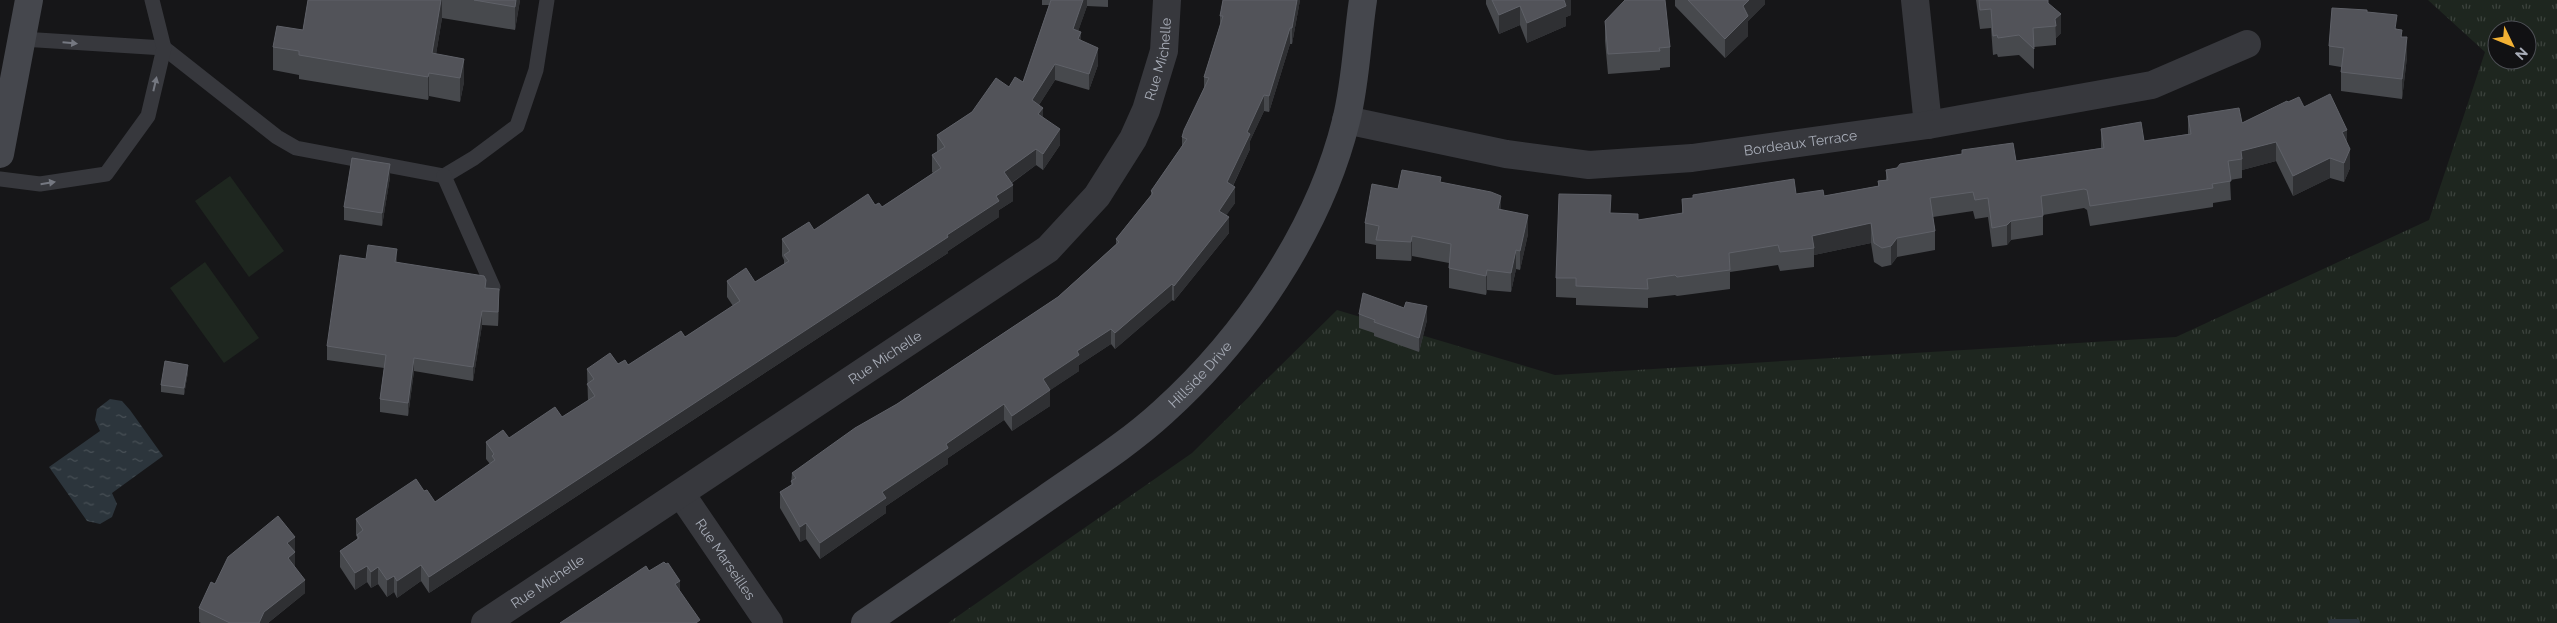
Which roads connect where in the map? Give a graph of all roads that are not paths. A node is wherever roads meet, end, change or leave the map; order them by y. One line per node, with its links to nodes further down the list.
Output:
1 (29, 0): 7 (street)
2 (152, 0): 9 (lane)
3 (546, 0): 13 (lane)
4 (1167, 0): 16 (street, Rue Michelle)
5 (1363, 0): 10 (street, Hillside Drive)
6 (1915, 0): 11 (street)
7 (22, 39): 9 (lane, one-way to 9); 12 (street)
8 (2247, 44): 11 (street, Bordeaux Terrace)
9 (164, 48): 13 (lane); 14 (lane, one-way to 9)
10 (1346, 120): 11 (street, Bordeaux Terrace); 19 (street, Hillside Drive)
11 (1928, 124)
12 (0, 154)
13 (444, 176): 15 (lane)
14 (0, 179)
15 (493, 288)
16 (681, 494): 17 (street, Rue Michelle); 18 (street, Rue Marseilles)
17 (485, 623)
18 (769, 623)
19 (865, 623)

